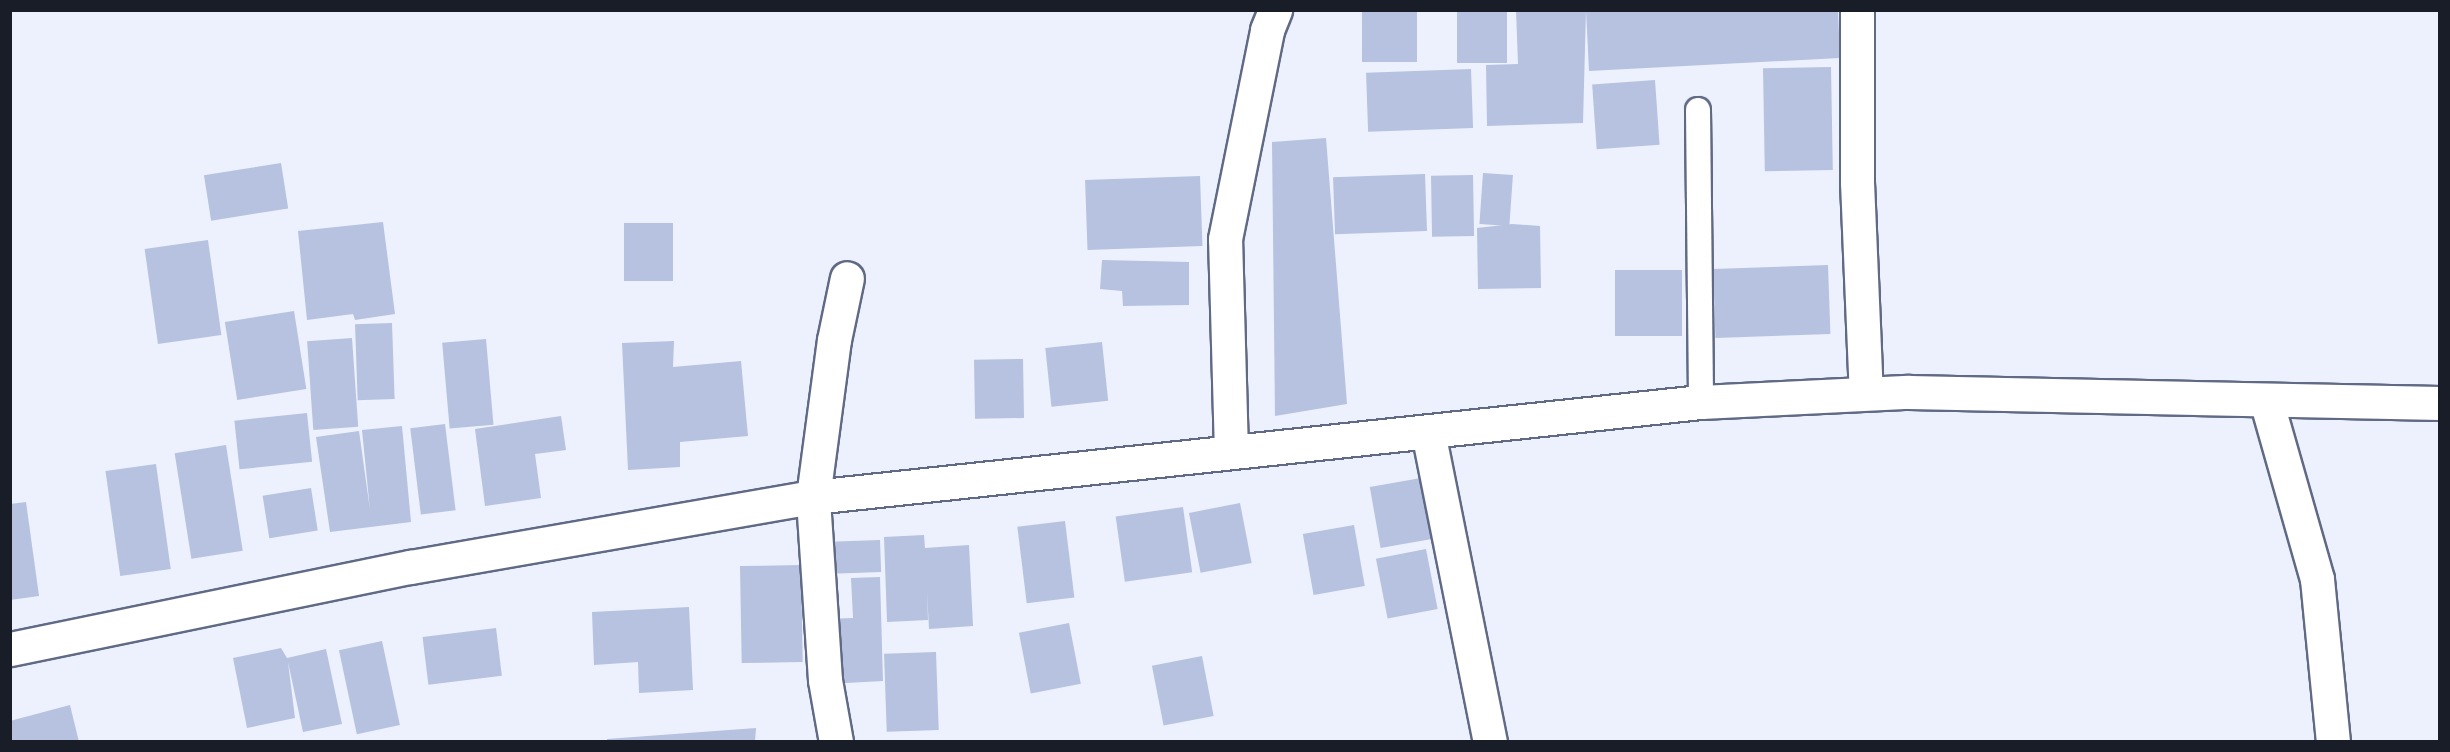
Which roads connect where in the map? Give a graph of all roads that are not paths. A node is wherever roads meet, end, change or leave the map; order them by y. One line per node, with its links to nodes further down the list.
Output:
1 (1275, 10): 10 (street)
2 (1857, 10): 5 (street)
3 (1698, 110): 7 (lane)
4 (847, 278): 11 (street)
5 (1866, 393): 6 (street); 7 (street)
6 (2266, 400): 8 (street); 15 (street)
7 (1701, 402): 9 (street)
8 (2439, 403)
9 (1428, 432): 10 (street); 14 (street)
10 (1231, 452): 11 (street)
11 (813, 497): 12 (street); 13 (street)
12 (10, 649)
13 (836, 741)
14 (1490, 741)
15 (2333, 741)

